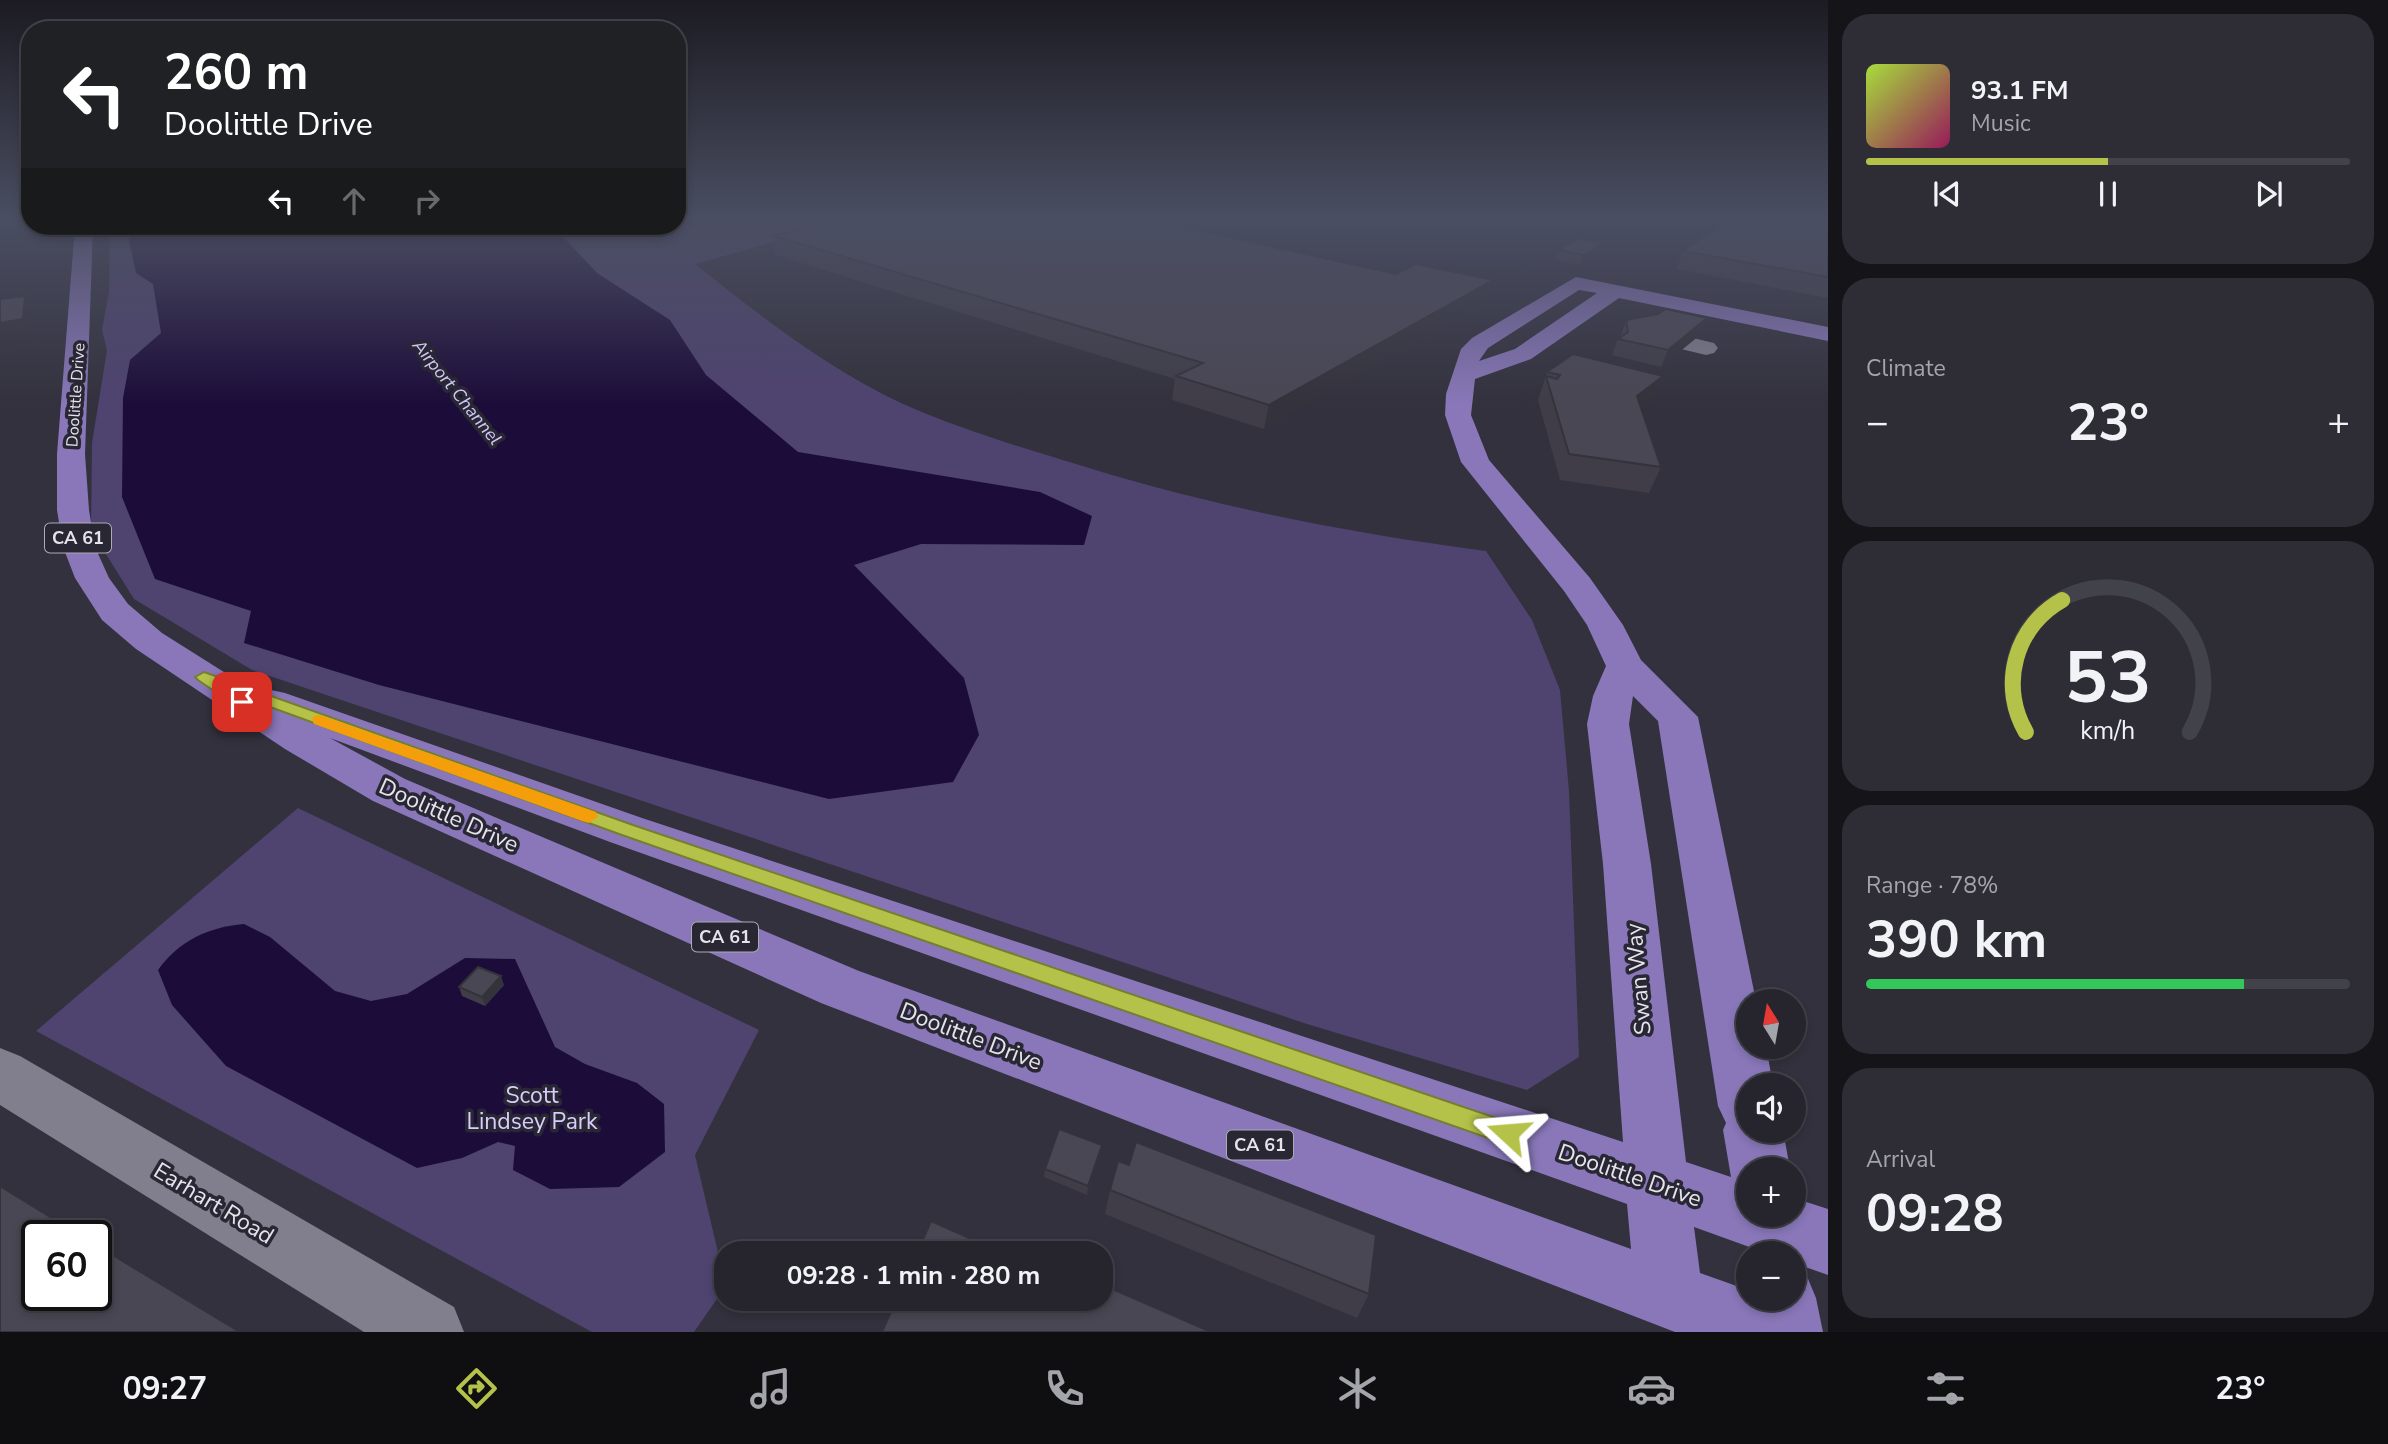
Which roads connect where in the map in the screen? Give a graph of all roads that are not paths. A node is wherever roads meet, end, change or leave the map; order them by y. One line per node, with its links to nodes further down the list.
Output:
1 (81, 279): 7 (main road, Doolittle Drive / CA 61)
2 (1610, 295): 3 (main road); 4 (main road); 5 (main road); 5 (main road)
3 (1828, 334)
4 (1828, 346)
5 (1466, 374): 6 (main road)
6 (1626, 666): 8 (main road); 10 (main road, Swan Way)
7 (204, 677): 10 (main road, Doolittle Drive / CA 61); 15 (main road, Doolittle Drive / CA 61)
8 (1742, 1073)
9 (0, 1074): 16 (street, Earhart Road)
10 (1658, 1185): 11 (main road, Doolittle Drive / CA 61); 15 (main road, Swan Way)
11 (1736, 1206)
12 (1794, 1227): 13 (main road, Doolittle Drive / CA 61)
13 (1828, 1242)
14 (1784, 1311): 18 (main road)
15 (1671, 1313): 17 (main road, Doolittle Drive / CA 61)
16 (429, 1332)
17 (1767, 1332)
18 (1788, 1332)

